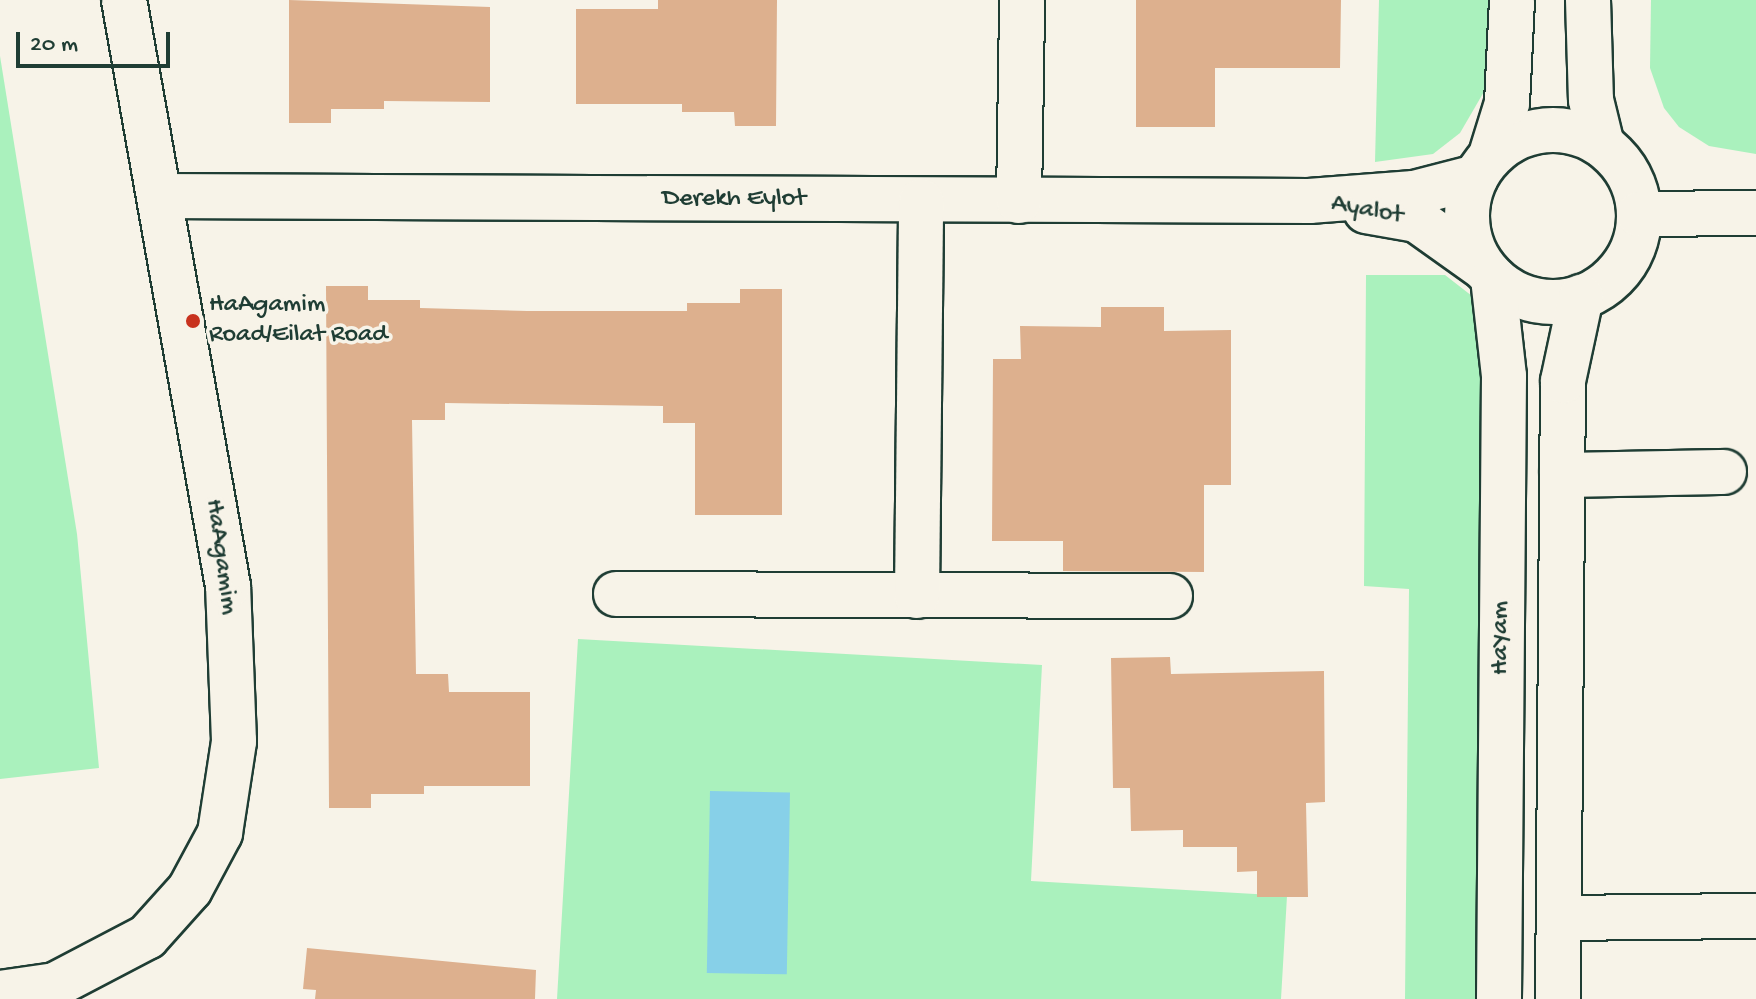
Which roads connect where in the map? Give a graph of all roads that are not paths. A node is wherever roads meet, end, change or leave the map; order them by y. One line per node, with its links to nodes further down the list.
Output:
1 (124, 0): 7 (street, HaAgamim)
2 (1022, 0): 9 (street)
3 (1512, 0): 6 (street)
4 (1588, 0): 5 (street)
5 (1602, 145): 6 (street); 12 (street)
6 (1483, 166): 10 (street, Ayalot); 13 (street)
7 (159, 196): 8 (street, Derekh Eylot); 22 (street, HaAgamim)
8 (921, 201): 9 (street, Derekh Eylot); 18 (street)
9 (1019, 201): 10 (street, Derekh Eylot)
10 (1309, 201): 13 (street, Ayalot)
11 (1756, 213): 12 (street)
12 (1639, 214): 14 (street)
13 (1488, 273): 14 (street); 23 (street, HaYam)
14 (1581, 297): 16 (street)
15 (1724, 472): 16 (street)
16 (1562, 475): 21 (street)
17 (616, 594): 18 (street)
18 (917, 596): 19 (street)
19 (1170, 596)
20 (1756, 916): 21 (street)
21 (1559, 918): 24 (street)
22 (0, 993)
23 (1499, 999)
24 (1558, 999)

